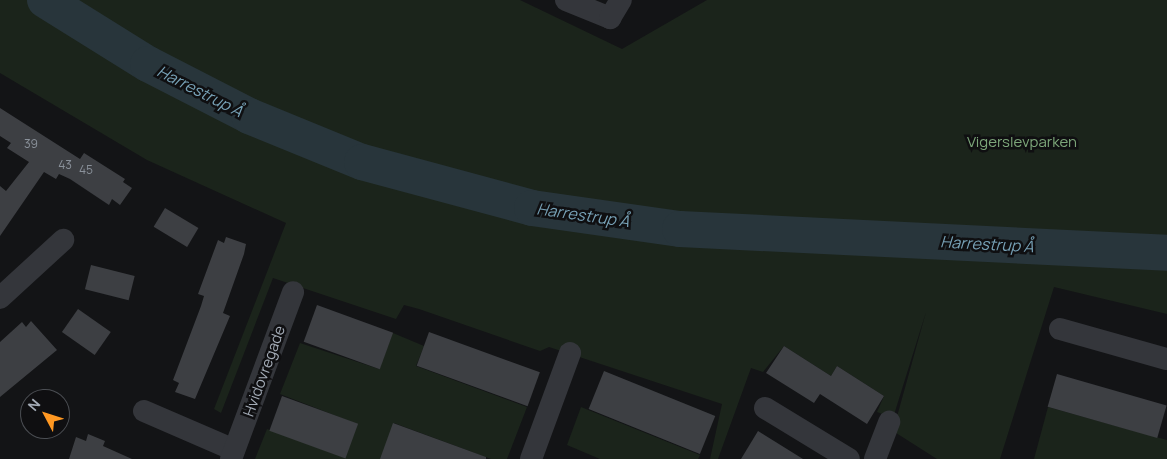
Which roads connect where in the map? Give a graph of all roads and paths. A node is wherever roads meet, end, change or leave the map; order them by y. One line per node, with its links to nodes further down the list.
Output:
1 (566, 0): 2 (street)
2 (616, 9)
3 (63, 240): 5 (street)
4 (293, 292): 12 (street, Hvidovregade)
5 (0, 298)
6 (1060, 329): 8 (street)
7 (570, 353): 13 (street)
8 (1167, 359)
9 (765, 408): 14 (street)
10 (144, 412): 12 (street, Hvidovregade)
11 (889, 422): 15 (street)
12 (232, 454)
13 (531, 459)
14 (849, 459)
15 (875, 459)

